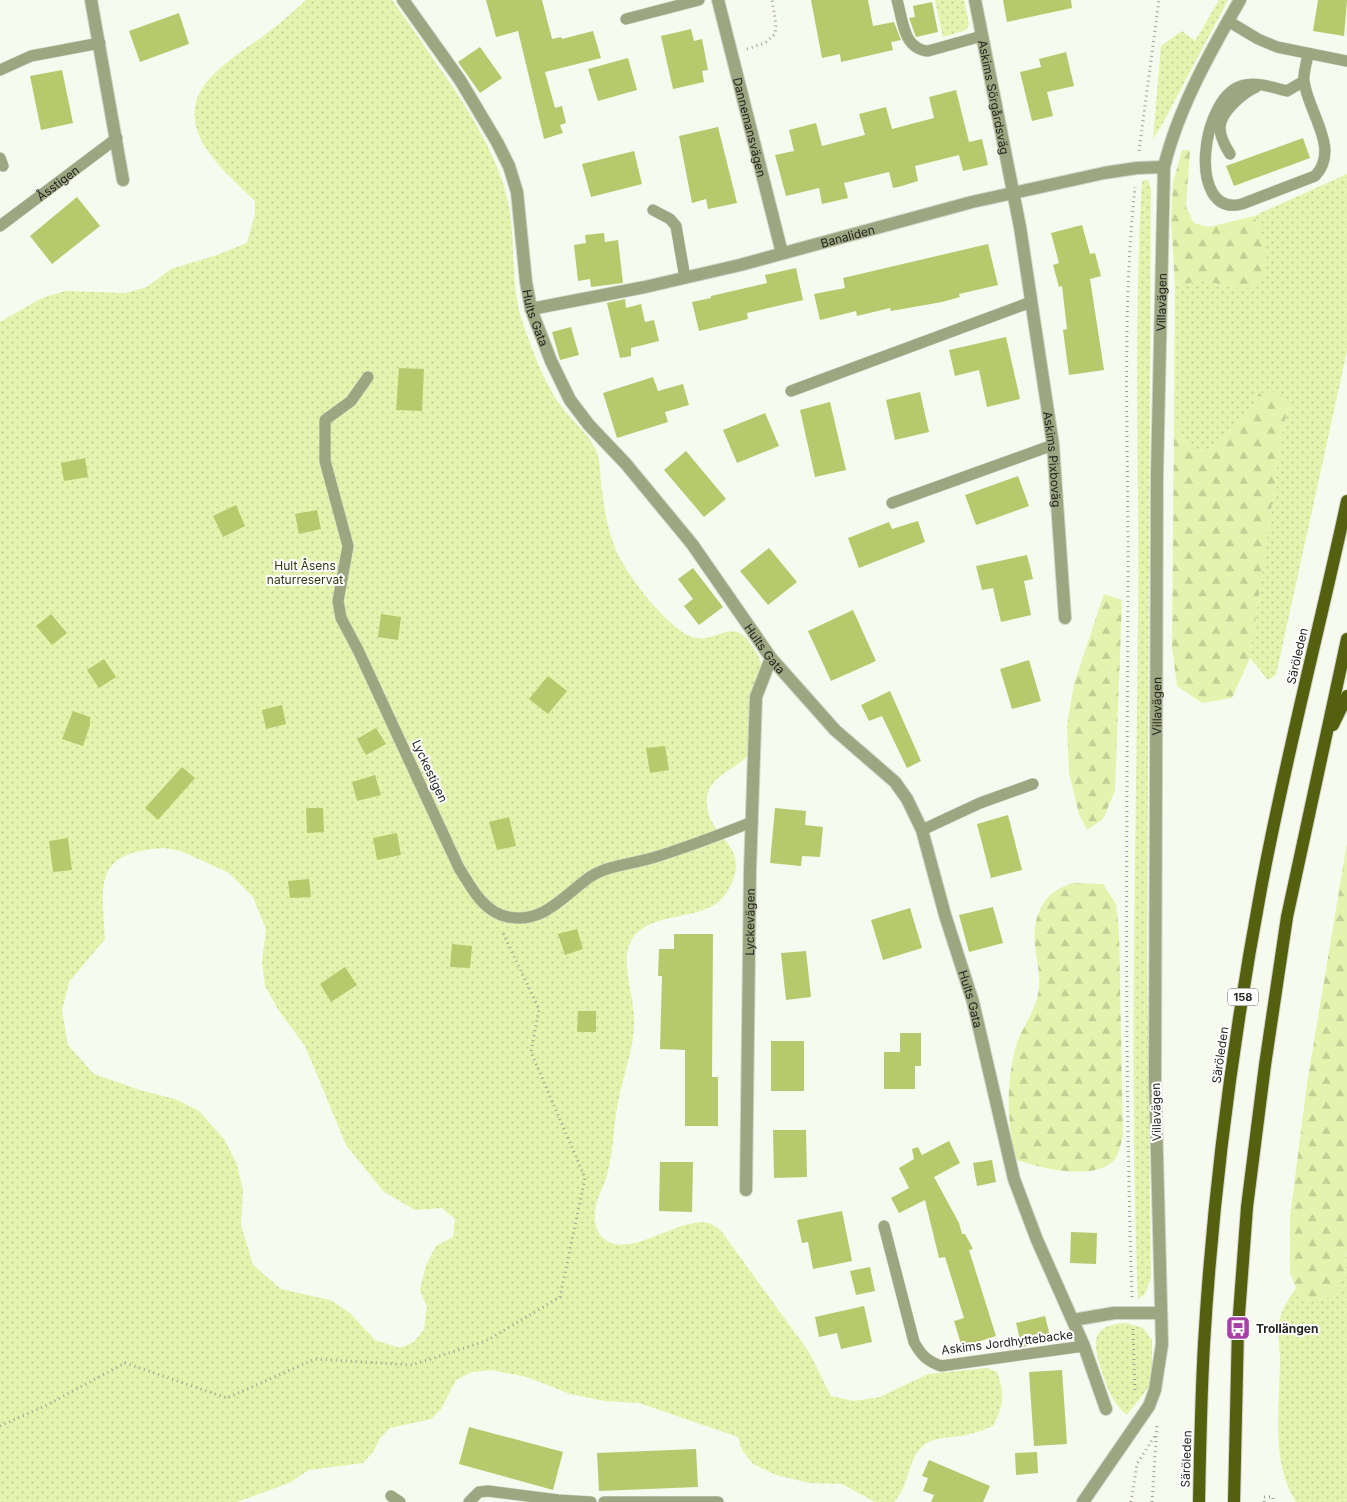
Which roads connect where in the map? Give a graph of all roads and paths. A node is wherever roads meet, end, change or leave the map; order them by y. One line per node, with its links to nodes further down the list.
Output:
1 (91, 0): 13 (street)
2 (403, 0): 31 (street, Hults Gata)
3 (700, 0): 10 (lane)
4 (718, 0): 15 (street, Dannemansvägen)
5 (772, 0): 15 (path)
6 (897, 0): 12 (lane)
7 (975, 0): 12 (street, Askims Sörgårdsväg)
8 (1159, 0): 23 (path)
9 (1240, 0): 11 (street, Villavägen)
10 (626, 19)
11 (1228, 21): 14 (lane); 22 (street, Villavägen)
12 (982, 36): 25 (street, Askims Sörgårdsväg)
13 (100, 43): 17 (lane); 20 (street)
14 (1308, 54): 16 (lane); 18 (lane)
15 (732, 55): 28 (street, Dannemansvägen)
16 (1347, 61)
17 (0, 70)
18 (1304, 80): 19 (lane); 19 (lane)
19 (1260, 85): 21 (lane)
20 (117, 138): 24 (street); 27 (lane, Åsstigen)
21 (1230, 154)
22 (1164, 167): 23 (street, Banaliden); 49 (street, Villavägen)
23 (1137, 168): 25 (street, Banaliden); 48 (path)
24 (123, 180)
25 (1014, 194): 28 (street, Banaliden); 30 (street, Askims Pixboväg)
26 (653, 210): 29 (lane)
27 (0, 226)
28 (782, 254): 29 (street, Banaliden)
29 (685, 278): 31 (street, Banaliden)
30 (1031, 302): 33 (lane); 34 (street, Askims Pixboväg)
31 (531, 309): 39 (street, Hults Gata)
32 (368, 377): 45 (lane, Lyckestigen)
33 (792, 391)
34 (1053, 445): 36 (lane); 37 (street, Askims Pixboväg)
35 (1347, 501): 63 (main road, Säröleden / 158)
36 (892, 503)
37 (1065, 618)
38 (1347, 639): 41 (main road, 158)
39 (771, 658): 43 (street, Lyckevägen); 44 (street, Hults Gata)
40 (1347, 696): 41 (main road, 158)
41 (1325, 743): 64 (main road, 158)
42 (1033, 784): 44 (lane)
43 (752, 822): 45 (lane); 46 (street, Lyckevägen)
44 (922, 830): 50 (street, Hults Gata)
45 (493, 913): 54 (path)
46 (746, 1190)
47 (884, 1226): 51 (lane, Askims Jordhyttebacke)
48 (1133, 1313): 49 (street); 50 (street); 52 (path)
49 (1160, 1313): 52 (street, Villavägen)
50 (1073, 1320): 51 (street, Hults Gata)
51 (1084, 1346): 53 (street, Hults Gata)
52 (1149, 1406): 55 (path); 60 (street, Villavägen)
53 (1106, 1409)
54 (0, 1426)
55 (1157, 1433): 61 (path); 62 (path)
56 (469, 1502): 57 (lane)
57 (591, 1502)
58 (604, 1502): 59 (lane)
59 (718, 1502)
60 (1083, 1502)
61 (1131, 1502)
62 (1152, 1502)
63 (1199, 1502)
64 (1234, 1502)
65 (1264, 1502): 66 (path)
66 (1273, 1502)

